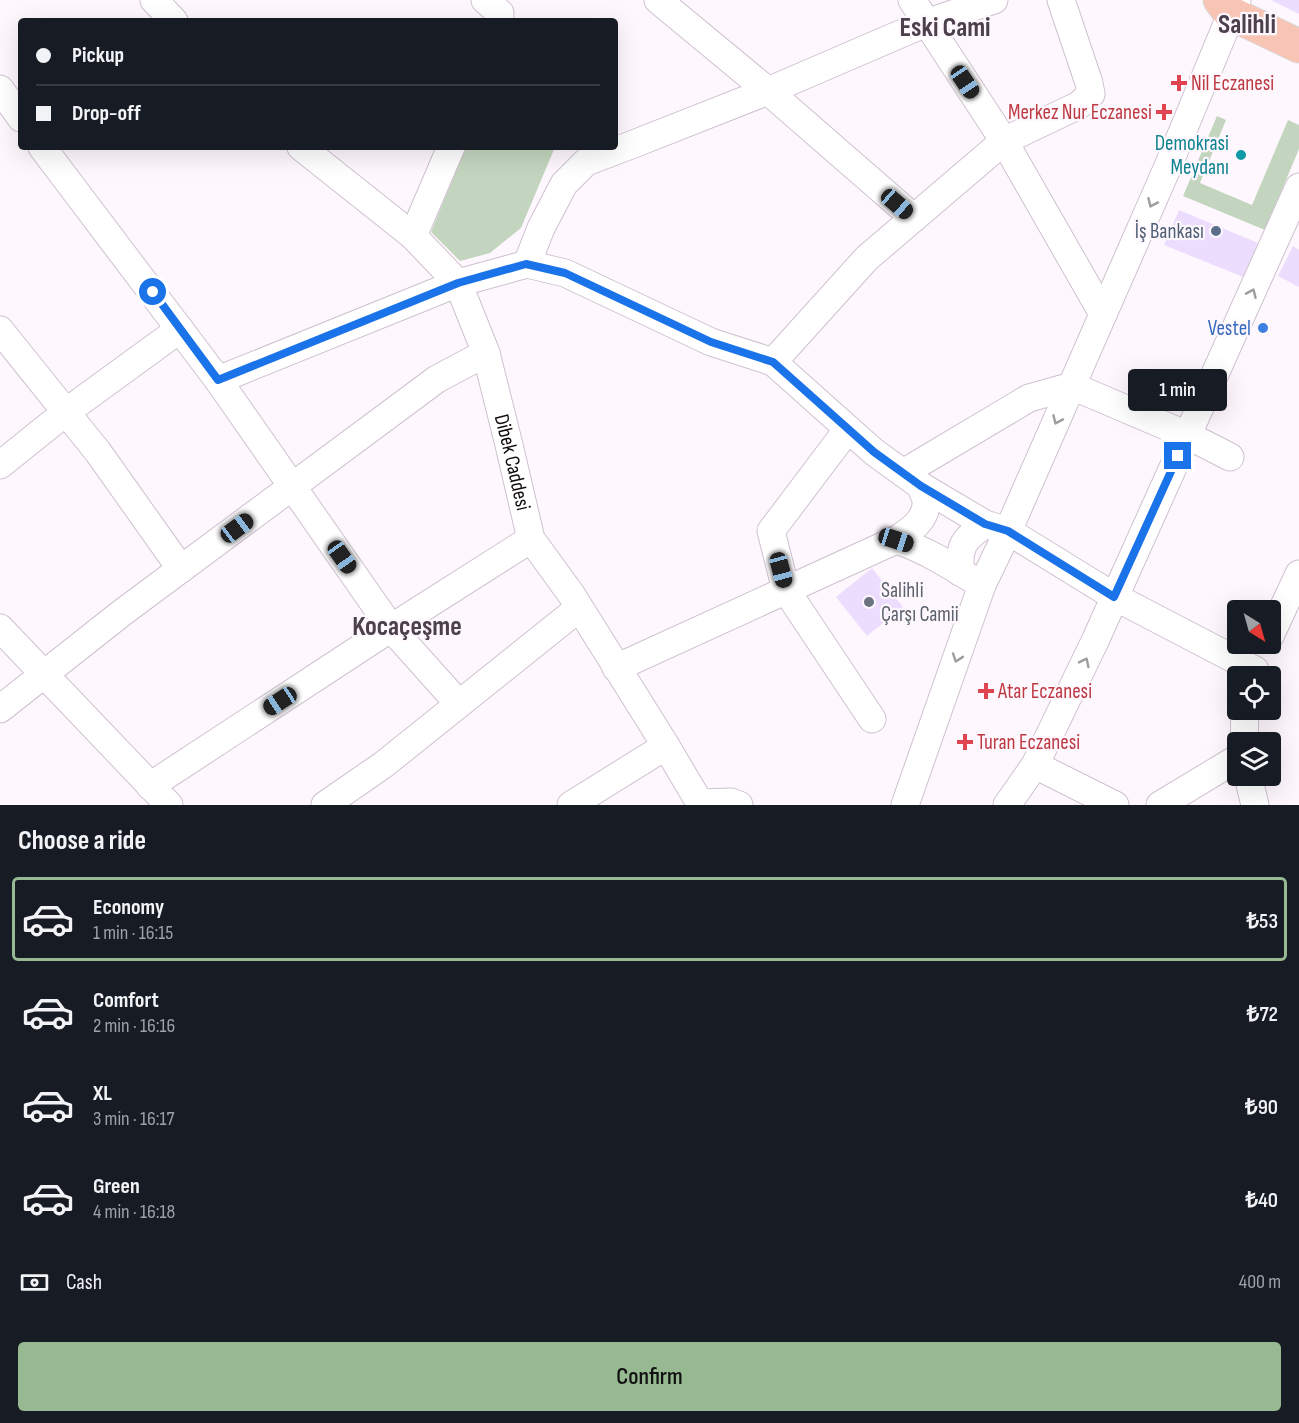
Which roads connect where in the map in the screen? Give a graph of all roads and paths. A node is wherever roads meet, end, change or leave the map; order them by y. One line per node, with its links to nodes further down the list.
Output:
1 (154, 0): 8 (street)
2 (485, 0): 9 (street)
3 (658, 0): 13 (street)
4 (912, 0): 10 (street)
5 (994, 0): 10 (street)
6 (1061, 0): 15 (street)
7 (1229, 4): 11 (main road); 27 (street, one-way to 27)
8 (171, 18)
9 (500, 18)
10 (926, 23): 13 (street); 15 (street)
11 (1299, 46)
12 (0, 89): 14 (street)
13 (768, 91): 16 (street); 23 (street)
14 (18, 114)
15 (1004, 141): 23 (street); 27 (street)
16 (618, 148)
17 (44, 150): 28 (street)
18 (305, 150): 24 (street, Dibek Caddesi)
19 (450, 150): 24 (street)
20 (608, 150): 21 (street)
21 (584, 154): 25 (street)
22 (1299, 188): 36 (street, one-way to 22)
23 (914, 218): 31 (street)
24 (413, 236): 26 (street, Dibek Caddesi)
25 (526, 264): 26 (street); 31 (street)
26 (458, 283): 30 (street, Dibek Caddesi); 32 (street)
27 (1103, 314): 33 (street)
28 (180, 329): 32 (street); 34 (street)
29 (0, 330): 34 (street)
30 (486, 353): 40 (street); 42 (street, Dibek Caddesi)
31 (773, 362): 35 (street)
32 (218, 380): 40 (street)
33 (1072, 386): 36 (street); 39 (street); 41 (street, one-way to 41)
34 (66, 412): 38 (street); 44 (street)
35 (848, 429): 39 (street); 47 (street)
36 (1187, 435): 37 (street); 48 (street)
37 (1230, 458)
38 (0, 465)
39 (912, 480): 41 (street); 43 (street)
40 (293, 486): 44 (street); 52 (street)
41 (996, 528): 46 (street); 48 (street)
42 (531, 539): 49 (street, Dibek Caddesi); 52 (street)
43 (896, 540): 46 (street); 47 (street)
44 (181, 569): 55 (street)
45 (1299, 574): 50 (street)
46 (971, 579): 68 (street, one-way to 68)
47 (786, 590): 54 (street); 58 (street)
48 (1114, 597): 53 (street); 60 (street, one-way to 48)
49 (579, 608): 54 (street, Dibek Caddesi); 56 (street)
50 (1281, 612)
51 (0, 628): 55 (street)
52 (391, 628): 56 (street); 63 (street)
53 (1242, 666)
54 (616, 668): 59 (street, Dibek Caddesi)
55 (44, 674): 57 (street); 63 (street)
56 (459, 704): 64 (street)
57 (0, 709)
58 (872, 719)
59 (666, 746): 65 (street, Dibek Caddesi); 66 (street)
60 (1035, 765): 69 (street); 70 (street)
61 (1227, 765): 71 (street)
62 (1250, 786): 72 (street)
63 (160, 796)
64 (331, 804)
65 (701, 804): 67 (street)
66 (572, 805)
67 (739, 805)
68 (905, 805)
69 (1007, 805)
70 (1115, 805)
71 (1160, 805)
72 (1255, 805)

